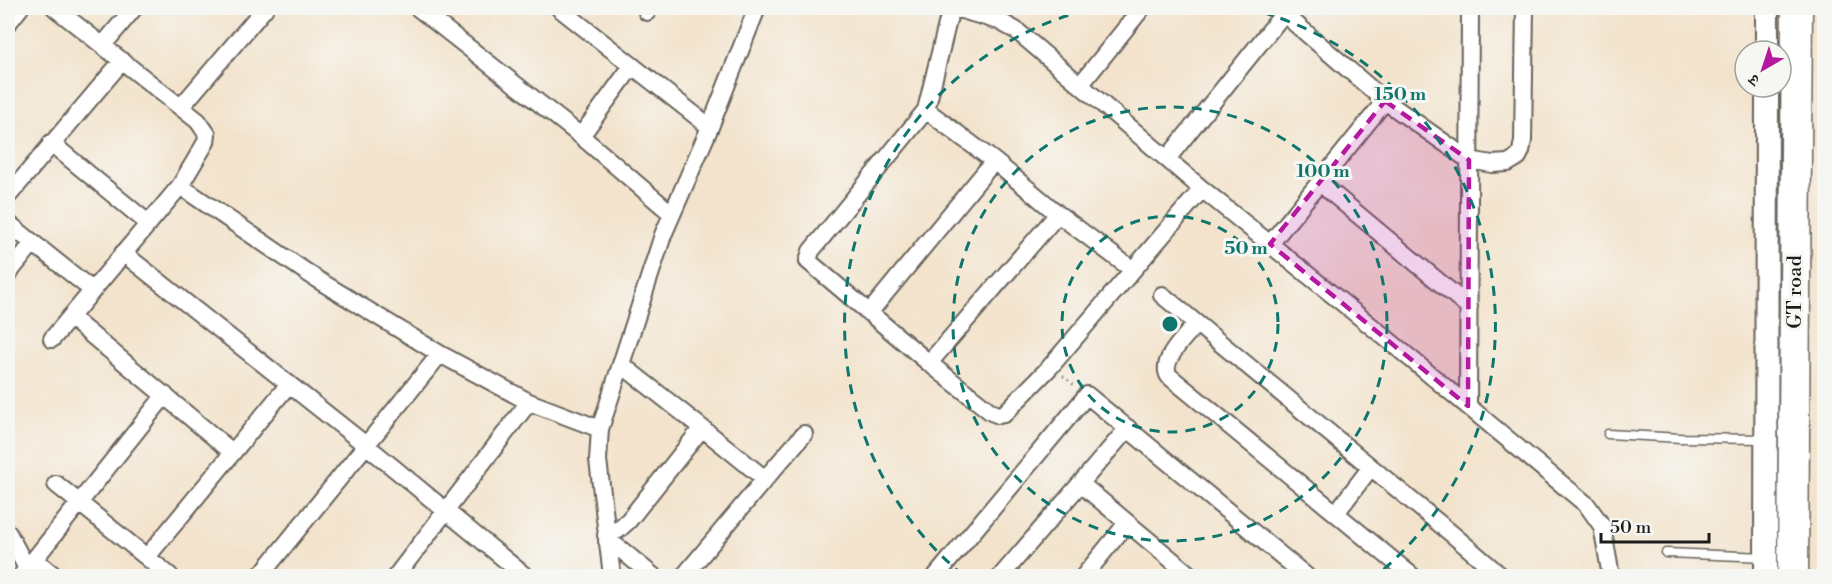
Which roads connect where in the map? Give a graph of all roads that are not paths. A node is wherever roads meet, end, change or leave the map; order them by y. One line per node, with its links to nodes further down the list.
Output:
1 (20, 8): 15 (street)
2 (55, 8): 17 (street)
3 (134, 8): 17 (street)
4 (265, 8): 23 (street)
5 (418, 8): 26 (street)
6 (559, 8): 19 (street)
7 (757, 8): 25 (street)
8 (953, 8): 20 (street); 24 (street)
9 (1142, 8): 20 (street)
10 (1526, 8): 29 (street)
11 (1767, 8): 16 (main road)
12 (1797, 8): 96 (highway, GT road)
13 (1285, 10): 22 (street); 28 (street)
14 (1465, 11): 29 (street)
15 (8, 23)
16 (1767, 39)
17 (103, 45): 18 (street)
18 (122, 61): 23 (street); 27 (street)
19 (632, 66): 25 (street); 26 (street)
20 (1081, 84): 28 (street)
21 (1767, 99): 63 (main road)
22 (1385, 101): 29 (street); 31 (street)
23 (181, 107): 32 (street)
24 (926, 110): 30 (street); 47 (street)
25 (711, 127): 35 (street)
26 (581, 136): 35 (street)
27 (51, 143): 34 (street); 38 (street)
28 (1167, 159): 33 (street)
29 (1469, 160): 46 (street)
30 (994, 161): 36 (street); 47 (street)
31 (1320, 183): 40 (street); 46 (street)
32 (180, 186): 38 (street); 51 (street)
33 (1202, 189): 40 (street); 42 (street)
34 (8, 196)
35 (672, 214): 53 (street)
36 (1058, 214): 42 (street); 52 (street)
37 (8, 223): 39 (street)
38 (149, 224): 41 (street)
39 (33, 243): 43 (street); 44 (street)
40 (1270, 244): 57 (street)
41 (123, 253): 44 (street); 54 (street)
42 (1133, 270): 52 (street)
43 (8, 274)
44 (92, 290): 48 (street)
45 (1162, 295): 49 (street)
46 (1469, 307): 57 (street)
47 (869, 313): 52 (street)
48 (70, 317): 50 (street); 55 (street)
49 (1196, 324): 66 (street); 72 (street)
50 (52, 339)
51 (440, 354): 56 (street); 64 (street)
52 (929, 363)
53 (622, 366): 58 (street); 60 (street)
54 (289, 384): 64 (street); 65 (street)
55 (165, 395): 65 (street); 70 (street)
56 (528, 402): 60 (street); 71 (street)
57 (1468, 406): 95 (street)
58 (702, 428): 67 (street); 75 (street)
59 (1128, 428): 69 (street); 88 (street); 92 (street)
60 (600, 429): 75 (street)
61 (804, 434): 67 (street)
62 (1608, 434): 63 (lane)
63 (1767, 439): 78 (main road)
64 (367, 446): 71 (street); 82 (street)
65 (231, 452): 77 (street)
66 (1371, 467): 72 (street); 94 (street)
67 (765, 479): 87 (street)
68 (56, 484): 70 (street)
69 (1081, 484): 73 (street); 89 (street)
70 (79, 504): 77 (street); 79 (street)
71 (446, 512): 83 (street); 84 (street)
72 (1336, 513): 93 (street)
73 (1127, 522): 90 (street); 91 (street)
74 (8, 532): 79 (street)
75 (606, 538): 85 (street); 86 (street)
76 (1666, 553): 78 (lane)
77 (147, 557): 81 (street)
78 (1766, 567)
79 (29, 570): 80 (street)
80 (55, 576)
81 (170, 576)
82 (260, 576)
83 (396, 576)
84 (525, 576)
85 (612, 576)
86 (653, 576)
87 (684, 576)
88 (936, 576)
89 (1001, 576)
90 (1084, 576)
91 (1191, 576)
92 (1306, 576)
93 (1412, 576)
94 (1501, 576)
95 (1611, 576)
96 (1793, 576)

